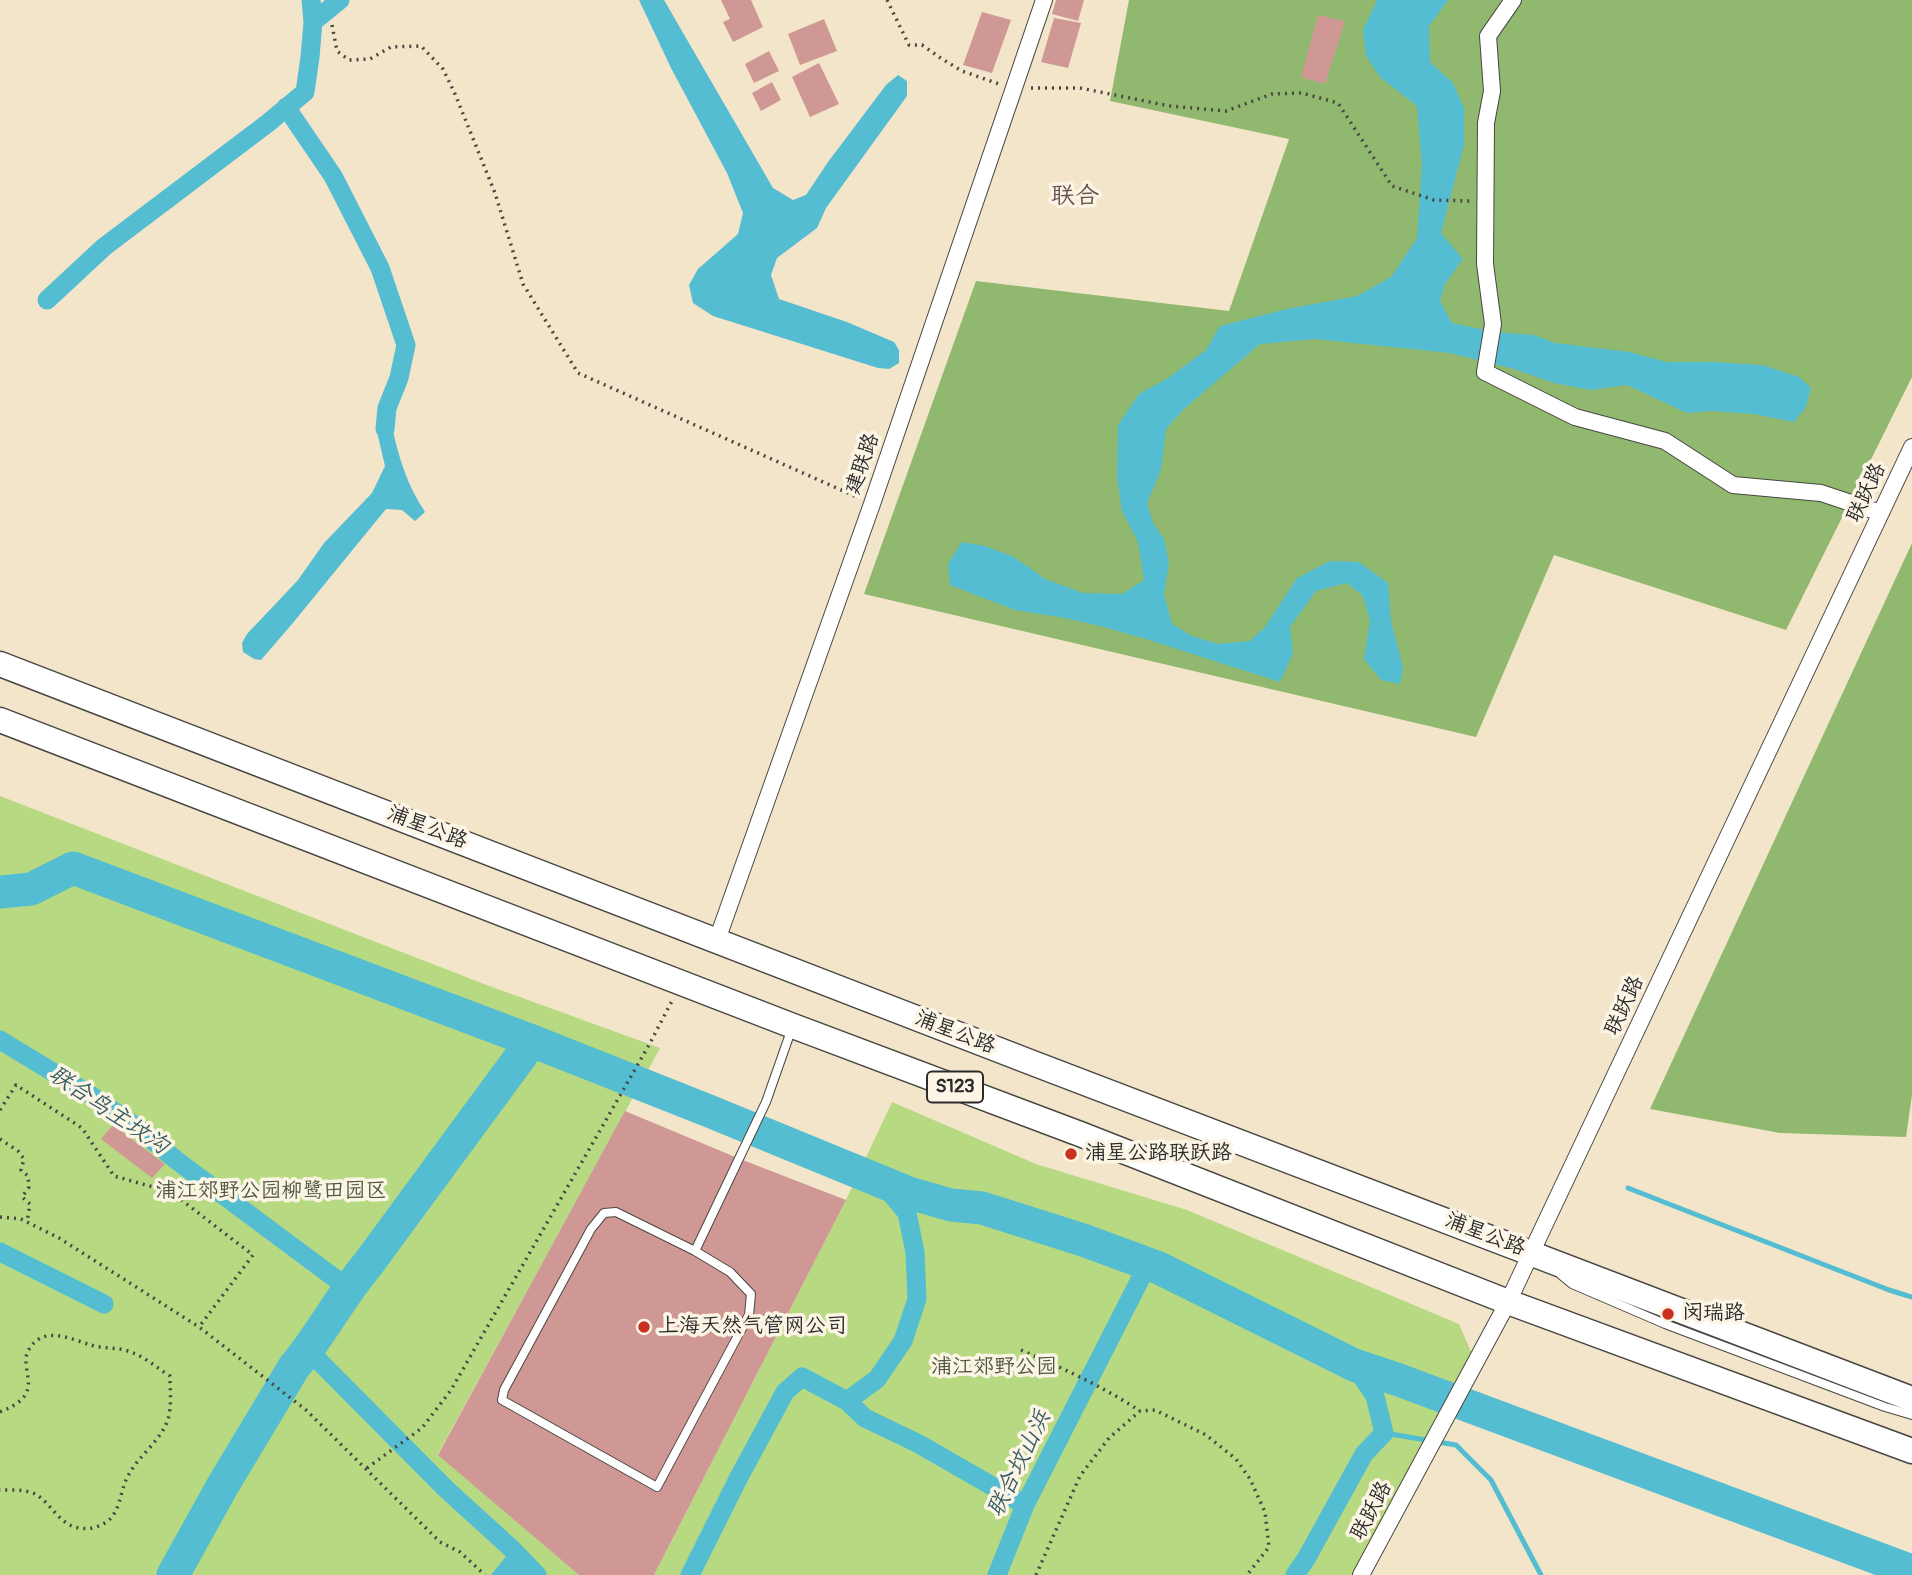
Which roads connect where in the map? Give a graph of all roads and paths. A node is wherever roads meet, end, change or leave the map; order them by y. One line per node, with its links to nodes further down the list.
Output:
1 (887, 0): 5 (path)
2 (1044, 0): 5 (street, 建联路)
3 (1513, 0): 6 (street)
4 (332, 25): 8 (path)
5 (1013, 88): 6 (path); 8 (street, 建联路)
6 (1486, 201): 9 (street)
7 (1912, 446): 9 (street, 联跃路)
8 (872, 504): 12 (street, 建联路)
9 (1881, 513): 20 (street, 联跃路)
10 (0, 664): 12 (main road, 浦星公路 / S123)
11 (0, 720): 13 (main road, S123)
12 (717, 940): 20 (main road, 浦星公路 / S123)
13 (681, 983): 14 (main road, S123); 29 (path)
14 (793, 1026): 19 (lane); 21 (main road, S123)
15 (0, 1110): 22 (path)
16 (0, 1139): 18 (path)
17 (0, 1217): 18 (path)
18 (27, 1222): 22 (path)
19 (695, 1251): 19 (lane)
20 (1532, 1253): 21 (street, 联跃路); 24 (main road, 浦星公路 / S123); 27 (lane)
21 (1508, 1302): 28 (main road, S123); 34 (street, 联跃路)
22 (200, 1327): 29 (path)
23 (1021, 1350): 25 (path)
24 (1912, 1399)
25 (1140, 1411): 32 (path); 33 (path)
26 (0, 1412): 30 (path)
27 (1912, 1415)
28 (1912, 1451)
29 (367, 1468): 31 (path)
30 (0, 1490)
31 (484, 1573)
32 (1036, 1575)
33 (1247, 1575)
34 (1361, 1575)

